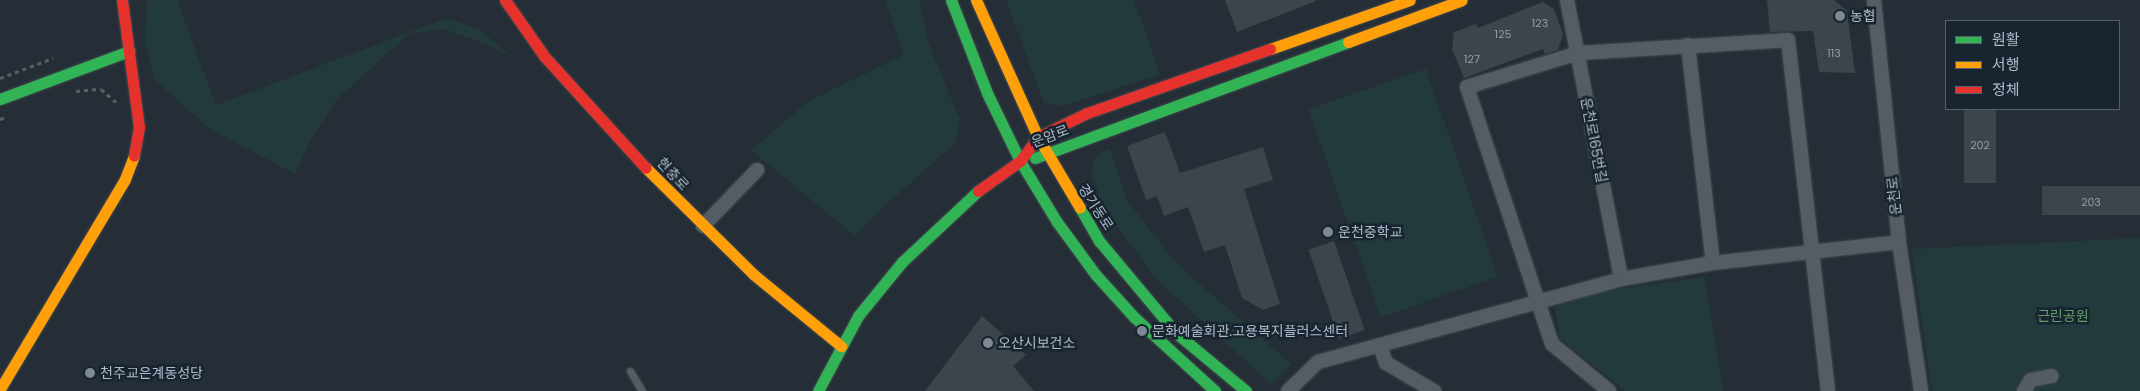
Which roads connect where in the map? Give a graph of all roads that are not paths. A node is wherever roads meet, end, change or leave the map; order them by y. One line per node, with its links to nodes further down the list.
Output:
1 (122, 0): 10 (street)
2 (505, 0): 17 (street, 현충로)
3 (951, 0): 15 (street)
4 (976, 0): 13 (street, 경기동로)
5 (1410, 0): 13 (street, 운암로)
6 (1462, 0): 14 (street, 운암로)
7 (1567, 0): 11 (street, 운천로165번길)
8 (1874, 0): 18 (street, 운천로)
9 (1688, 45): 11 (street); 19 (street); 20 (street)
10 (129, 51): 12 (street); 27 (street)
11 (1578, 53): 21 (street, 운천로165번길); 22 (street)
12 (0, 99)
13 (1038, 137): 14 (street, 경기동로); 15 (street, 운암로)
14 (1048, 156): 15 (street, 운암로); 31 (street, 경기동로)
15 (1020, 161): 24 (street); 30 (street)
16 (757, 170): 17 (street)
17 (703, 226): 24 (street, 현충로)
18 (1899, 242): 19 (street); 36 (street, 운천로)
19 (1814, 252): 20 (street); 35 (street)
20 (1714, 263): 21 (street)
21 (1621, 279): 22 (street)
22 (1536, 301): 23 (street); 34 (street)
23 (1380, 345): 32 (street); 33 (street)
24 (841, 346): 29 (street)
25 (630, 372): 28 (lane)
26 (2052, 376): 37 (street)
27 (0, 389)
28 (642, 391)
29 (818, 391)
30 (1215, 391)
31 (1246, 391)
32 (1288, 391)
33 (1434, 391)
34 (1609, 391)
35 (1828, 391)
36 (1921, 391)
37 (2024, 391)

